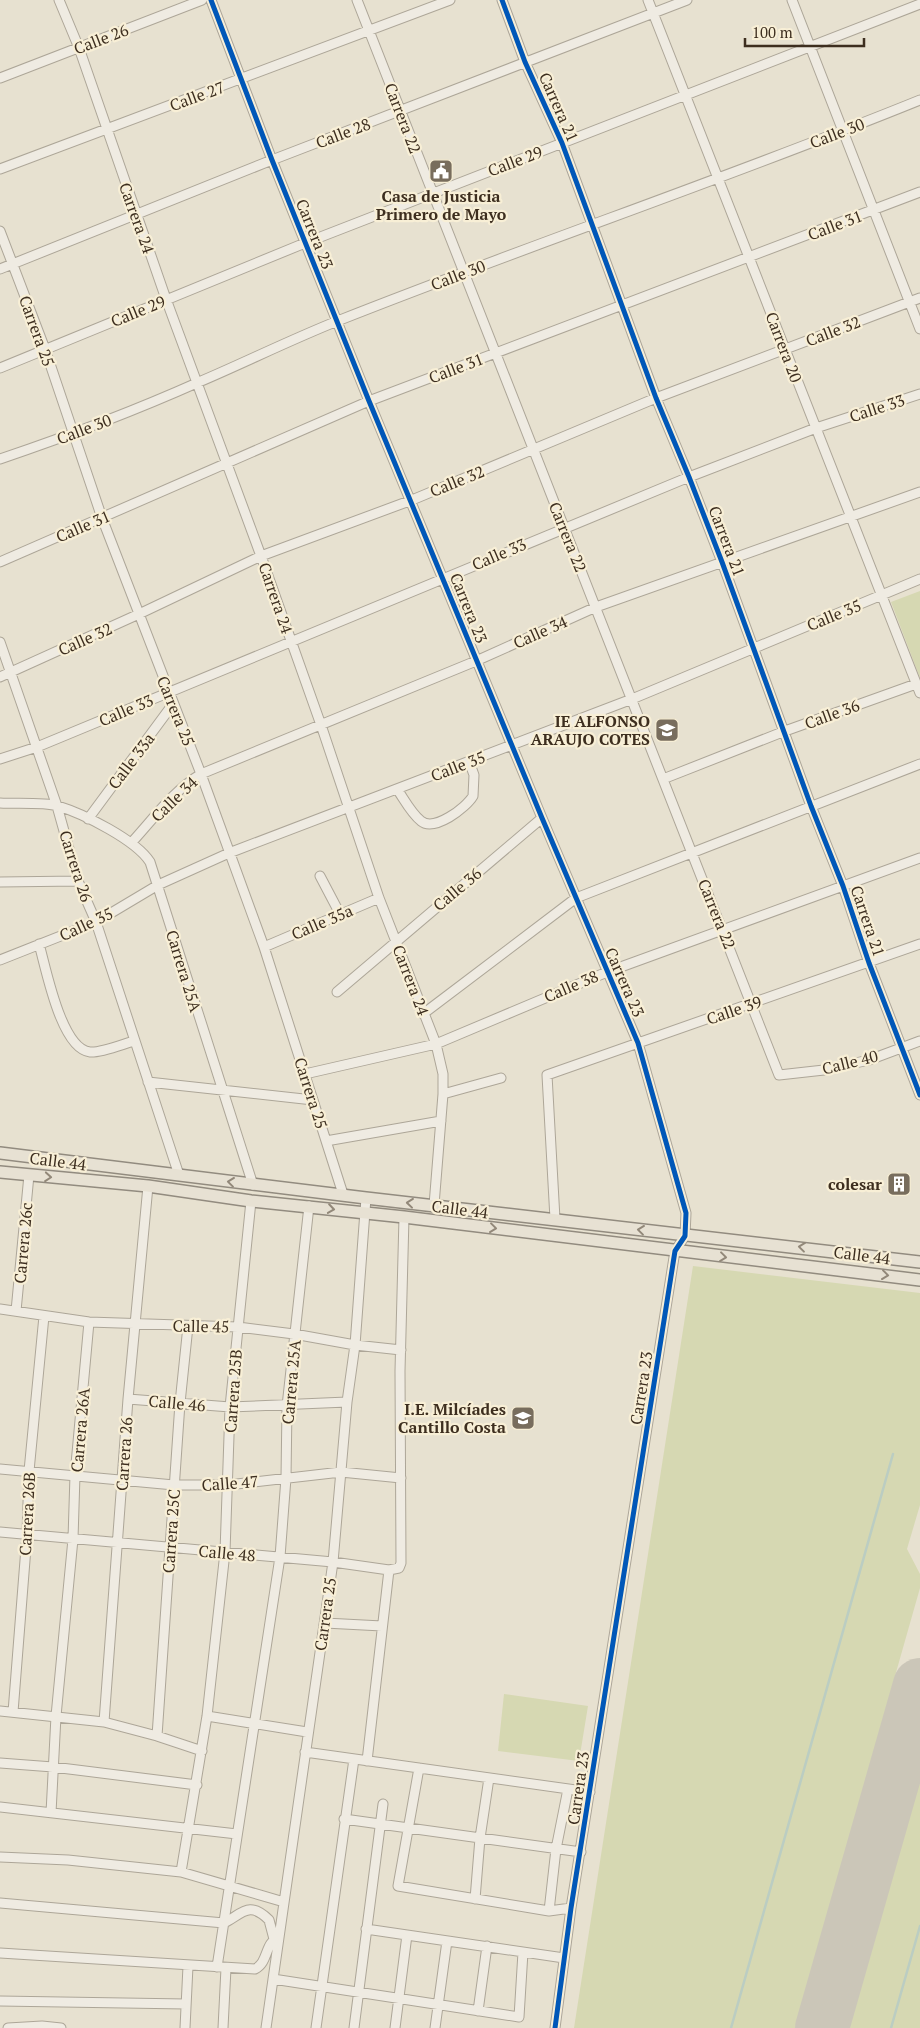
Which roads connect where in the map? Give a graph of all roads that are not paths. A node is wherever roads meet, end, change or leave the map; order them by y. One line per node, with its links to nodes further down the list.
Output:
1 (59, 0): 13 (street, Carrera 24)
2 (202, 0): 13 (street, Calle 26)
3 (211, 0): 17 (street, Carrera 23)
4 (357, 0): 12 (street, Carrera 22)
5 (450, 0): 12 (street, Calle 27)
6 (502, 0): 15 (street, Carrera 21)
7 (648, 0): 11 (street, Carrera 20)
8 (687, 0): 11 (street, Calle 28)
9 (792, 0): 14 (street)
10 (920, 4): 14 (street, Calle 29)
11 (654, 14): 15 (street, Calle 28); 18 (street, Carrera 20)
12 (369, 32): 17 (street, Calle 27); 20 (street, Carrera 22)
13 (79, 48): 16 (street, Calle 26); 21 (street, Carrera 24)
14 (810, 48): 18 (street, Calle 29); 22 (street)
15 (525, 62): 20 (street, Calle 28); 23 (street, Carrera 21)
16 (0, 78)
17 (240, 80): 21 (street, Calle 27); 24 (street, Carrera 23)
18 (686, 96): 23 (street, Calle 29); 26 (street, Carrera 20)
19 (920, 100): 22 (street, Calle 30)
20 (400, 111): 24 (street, Calle 28); 28 (street, Carrera 22)
21 (105, 129): 25 (street, Calle 27); 30 (street, Carrera 24)
22 (843, 132): 26 (street, Calle 30); 29 (street)
23 (562, 143): 28 (street, Calle 29); 31 (street, Carrera 21)
24 (272, 160): 30 (street, Calle 28); 33 (street, Carrera 23)
25 (0, 169)
26 (718, 177): 31 (street, Calle 30); 34 (street, Carrera 20)
27 (920, 192): 29 (street, Calle 31)
28 (433, 193): 33 (street, Calle 29); 37 (street, Carrera 22)
29 (874, 210): 34 (street, Calle 31); 40 (street)
30 (136, 215): 35 (street, Calle 28); 39 (street, Carrera 24)
31 (592, 225): 37 (street, Calle 30); 41 (street, Carrera 21)
32 (0, 231): 35 (street, Carrera 25)
33 (305, 243): 39 (street, Calle 29); 42 (street, Carrera 23)
34 (749, 257): 41 (street, Calle 31); 45 (street, Carrera 20)
35 (12, 264): 36 (street, Calle 28); 44 (street, Carrera 25)
36 (0, 269)
37 (464, 272): 42 (street, Calle 30); 46 (street, Carrera 22)
38 (920, 298): 40 (street, Calle 32)
39 (166, 299): 44 (street, Calle 29); 48 (street, Carrera 24)
40 (910, 302): 43 (street); 45 (street, Calle 32)
41 (623, 306): 46 (street, Calle 31); 50 (street, Carrera 21)
42 (337, 322): 48 (street, Calle 30); 51 (street, Carrera 23)
43 (920, 329)
44 (45, 349): 47 (street, Calle 29); 53 (street, Carrera 25)
45 (785, 350): 50 (street, Calle 32); 52 (street, Carrera 20)
46 (496, 353): 51 (street, Calle 31); 54 (street, Carrera 22)
47 (0, 368)
48 (196, 384): 53 (street, Calle 30); 56 (street, Carrera 24)
49 (920, 394): 52 (street, Calle 33)
50 (656, 398): 54 (street, Calle 32); 57 (street, Carrera 21)
51 (369, 401): 56 (street, Calle 31); 59 (street, Carrera 23)
52 (816, 428): 57 (street, Calle 33); 60 (street, Carrera 20)
53 (74, 434): 55 (street, Calle 30); 61 (street, Carrera 25)
54 (534, 449): 59 (street, Calle 32); 62 (street, Carrera 22)
55 (0, 459)
56 (228, 464): 61 (street, Calle 31); 63 (street, Carrera 24)
57 (689, 477): 62 (street, Calle 33); 65 (street, Carrera 21)
58 (920, 492): 60 (street, Calle 34)
59 (412, 500): 63 (street, Calle 32); 66 (street, Carrera 23)
60 (851, 517): 65 (street, Calle 34); 68 (street, Carrera 20)
61 (102, 518): 64 (street, Calle 31); 70 (street, Carrera 25)
62 (564, 527): 66 (street, Calle 33); 69 (street, Carrera 22)
63 (261, 556): 70 (street, Calle 32); 72 (street, Carrera 24)
64 (0, 562)
65 (722, 562): 69 (street, Calle 34); 73 (street, Carrera 21)
66 (443, 578): 72 (street, Calle 33); 74 (street, Carrera 23)
67 (920, 579): 68 (street, Calle 35)
68 (882, 595): 73 (street, Calle 35); 77 (street, Carrera 20)
69 (596, 608): 74 (street, Calle 34); 80 (street, Carrera 22)
70 (139, 614): 75 (street, Calle 32); 78 (street, Carrera 25)
71 (0, 642): 75 (street, Carrera 26)
72 (291, 642): 78 (street, Calle 33); 82 (street, Carrera 24)
73 (754, 648): 80 (street, Calle 35); 83 (street, Carrera 21)
74 (476, 661): 82 (street, Calle 34); 84 (street, Carrera 23)
75 (12, 672): 76 (street, Calle 32); 85 (street, Carrera 26)
76 (0, 677)
77 (916, 684): 79 (street, Carrera 20); 83 (street, Calle 36)
78 (168, 692): 81 (street, Carrera 25); 85 (street, Calle 33)
79 (920, 693)
80 (632, 699): 84 (street, Calle 35); 90 (street, Carrera 22)
81 (173, 704): 89 (street, Carrera 25); 97 (street, Calle 33a)
82 (321, 725): 89 (street, Calle 34); 95 (street, Carrera 24)
83 (785, 731): 90 (street, Calle 36); 94 (street, Carrera 21)
84 (512, 746): 87 (street, Calle 35); 96 (street, Carrera 23)
85 (37, 747): 86 (street, Calle 33); 93 (street, Carrera 26)
86 (0, 759)
87 (469, 761): 91 (street, Calle 35); 91 (street)
88 (920, 764): 94 (street)
89 (201, 774): 98 (street, Calle 34); 99 (street, Carrera 25)
90 (664, 779): 100 (street, Carrera 22)
91 (397, 789): 95 (street, Calle 35)
92 (0, 803): 93 (street)
93 (57, 806): 97 (street, Carrera 25A); 104 (street, Carrera 26)
94 (812, 806): 100 (street); 106 (street, Carrera 21)
95 (349, 807): 99 (street, Calle 35); 107 (street, Carrera 24)
96 (542, 818): 108 (street, Carrera 23); 112 (street, Calle 36)
97 (88, 819): 98 (street, Carrera 25A)
98 (132, 842): 105 (street, Carrera 25A)
99 (229, 853): 105 (street, Calle 35); 115 (street, Carrera 25)
100 (693, 853): 108 (street); 111 (street, Carrera 22)
101 (920, 858): 106 (street, Calle 38)
102 (320, 876): 109 (street)
103 (0, 882): 104 (street)
104 (78, 882): 110 (street, Carrera 26)
105 (158, 886): 110 (street, Calle 35); 131 (street, Carrera 25A)
106 (843, 886): 111 (street, Calle 38); 117 (street, Carrera 21)
107 (379, 898): 109 (street, Calle 35a); 112 (street, Carrera 24)
108 (576, 898): 118 (street, Carrera 23); 121 (street)
109 (340, 914): 115 (street, Calle 35a)
110 (96, 922): 113 (street, Calle 35); 122 (street, Carrera 26)
111 (723, 930): 118 (street, Calle 38); 120 (street, Carrera 22)
112 (396, 941): 119 (street, Calle 36); 121 (street, Carrera 24)
113 (39, 944): 116 (street, Calle 35); 122 (street)
114 (920, 944): 117 (street, Calle 39)
115 (264, 947): 127 (street, Carrera 25)
116 (0, 960)
117 (869, 963): 120 (street, Calle 39); 126 (street, Carrera 21)
118 (607, 972): 124 (street, Carrera 23); 125 (street, Calle 38)
119 (337, 992)
120 (752, 1004): 124 (street, Calle 39); 128 (street, Carrera 22)
121 (423, 1014): 125 (street, Carrera 24)
122 (134, 1041): 130 (street, Carrera 26)
123 (920, 1041): 126 (street, Calle 40)
124 (638, 1043): 150 (street, Calle 39); 151 (street, Carrera 23)
125 (436, 1044): 127 (street, Calle 38); 132 (street, Carrera 24)
126 (901, 1048): 128 (street, Calle 40); 133 (street, Carrera 21)
127 (305, 1074): 134 (street, Carrera 25)
128 (779, 1075)
129 (501, 1078): 132 (street)
130 (148, 1082): 131 (street); 140 (street, Carrera 26)
131 (222, 1090): 134 (street); 141 (street, Carrera 25A)
132 (443, 1094): 135 (street, Carrera 24)
133 (920, 1094)
134 (313, 1100): 136 (street, Carrera 25)
135 (441, 1121): 136 (street); 147 (street, Carrera 24)
136 (326, 1141): 143 (street, Carrera 25)
137 (0, 1153): 140 (main road, Calle 44)
138 (0, 1172): 139 (main road, Calle 44)
139 (29, 1175): 142 (main road, Calle 44, one-way to 142); 156 (street, Carrera 26c)
140 (179, 1175): 141 (main road, Calle 44, one-way to 140)
141 (252, 1185): 143 (main road, Calle 44)
142 (148, 1186): 145 (main road, Calle 44); 159 (street, Carrera 26)
143 (343, 1194): 144 (main road, Calle 44)
144 (366, 1198): 147 (main road, Calle 44, one-way to 144); 148 (street, Carrera 25)
145 (250, 1201): 146 (main road, Calle 44); 161 (street, Carrera 25B)
146 (309, 1206): 148 (main road, Calle 44, one-way to 148); 162 (street, Carrera 25A)
147 (434, 1206): 150 (main road, Calle 44)
148 (365, 1214): 149 (main road, Calle 44); 163 (street, Carrera 25)
149 (404, 1217): 152 (main road, Calle 44, one-way to 152); 164 (street)
150 (555, 1219): 151 (main road, Calle 44, one-way to 150)
151 (685, 1236): 152 (street, Carrera 23); 153 (main road, Calle 44, one-way to 151)
152 (675, 1251): 154 (main road, Calle 44, one-way to 154); 208 (street, Carrera 23)
153 (920, 1262)
154 (920, 1280)
155 (0, 1309): 156 (street, Calle 45)
156 (16, 1311): 157 (street, Calle 45)
157 (44, 1316): 158 (street, Calle 45); 171 (street, Carrera 26B)
158 (89, 1322): 159 (street, Calle 45); 173 (street, Carrera 26A)
159 (134, 1324): 160 (street, Calle 45); 165 (street, Carrera 26)
160 (188, 1326): 161 (street, Calle 45); 167 (street, Carrera 25C)
161 (238, 1327): 162 (street, Calle 45); 169 (street, Carrera 25B)
162 (294, 1334): 163 (street, Calle 45); 168 (street, Carrera 25A)
163 (355, 1345): 164 (street, Calle 45); 166 (street, Carrera 25)
164 (401, 1350): 175 (street)
165 (128, 1398): 167 (street, Calle 46); 176 (street, Carrera 26)
166 (347, 1402): 168 (street, Calle 46); 172 (street, Carrera 25)
167 (180, 1403): 169 (street, Calle 46); 177 (street, Carrera 25C)
168 (287, 1406): 169 (street, Calle 46); 174 (street, Carrera 25A)
169 (230, 1407): 178 (street, Carrera 25B)
170 (0, 1469): 171 (street, Calle 47)
171 (29, 1471): 173 (street, Calle 47); 180 (street, Carrera 26B)
172 (340, 1472): 174 (street, Calle 47); 175 (street, Calle 47); 186 (street, Carrera 25)
173 (76, 1476): 176 (street, Calle 47); 181 (street, Carrera 26A)
174 (286, 1478): 178 (street, Calle 47); 185 (street, Carrera 25A)
175 (401, 1478): 187 (street)
176 (122, 1480): 177 (street, Calle 47); 182 (street, Carrera 26)
177 (174, 1485): 178 (street, Calle 47); 183 (street, Carrera 25C)
178 (228, 1485): 184 (street, Carrera 25B)
179 (0, 1532): 180 (street, Calle 48)
180 (27, 1534): 181 (street, Calle 48); 191 (street, Carrera 26B)
181 (73, 1539): 182 (street, Calle 48); 192 (street, Carrera 26A)
182 (117, 1543): 183 (street, Calle 48); 194 (street, Carrera 26)
183 (170, 1548): 184 (street, Calle 48); 197 (street, Carrera 25C)
184 (225, 1552): 185 (street, Calle 48); 193 (street, Carrera 25B)
185 (280, 1557): 186 (street, Calle 48); 195 (street, Carrera 25A)
186 (332, 1562): 187 (street, Calle 48); 188 (street, Carrera 25)
187 (392, 1570): 189 (street)
188 (325, 1623): 189 (street); 196 (street, Carrera 25)
189 (382, 1626): 201 (street)
190 (0, 1711): 191 (street)
191 (13, 1712): 192 (street)
192 (56, 1716): 194 (street); 203 (street, Carrera 26A)
193 (207, 1716): 195 (street); 198 (street, Carrera 25B)
194 (104, 1722): 197 (street)
195 (253, 1722): 196 (street); 216 (street, Carrera 25A)
196 (307, 1732): 199 (street, Carrera 25)
197 (157, 1736): 198 (street)
198 (202, 1751): 206 (street, Carrera 25B)
199 (305, 1752): 200 (street); 224 (street, Carrera 25)
200 (354, 1759): 201 (street); 212 (street)
201 (367, 1761): 204 (street)
202 (0, 1763): 203 (street)
203 (53, 1767): 206 (street); 211 (street, Carrera 26A)
204 (419, 1768): 205 (street); 214 (street)
205 (489, 1778): 207 (street); 217 (street)
206 (197, 1785): 215 (street, Carrera 25B)
207 (568, 1789): 208 (street); 218 (street)
208 (590, 1792): 219 (street, Carrera 23)
209 (383, 1804): 213 (street)
210 (0, 1807): 211 (street)
211 (51, 1813): 215 (street)
212 (344, 1819): 213 (street); 240 (street)
213 (379, 1824): 214 (street); 229 (street)
214 (408, 1828): 217 (street); 223 (street)
215 (187, 1829): 216 (street); 221 (street, Carrera 25B)
216 (237, 1834): 222 (street, Carrera 25A)
217 (480, 1838): 218 (street); 223 (street)
218 (556, 1849): 219 (street); 227 (street)
219 (581, 1852): 226 (street, Carrera 23)
220 (0, 1857): 221 (street)
221 (182, 1872): 222 (street)
222 (230, 1886): 224 (street); 228 (street, Carrera 25A)
223 (475, 1899): 227 (street)
224 (284, 1902): 231 (street, Carrera 25)
225 (0, 1903): 228 (street)
226 (571, 1908): 227 (street); 236 (street, Carrera 23)
227 (549, 1911)
228 (224, 1923): 231 (street); 238 (street)
229 (366, 1929): 230 (street); 241 (street)
230 (407, 1935): 232 (street); 242 (street)
231 (276, 1938): 238 (street); 239 (street, Carrera 25)
232 (447, 1941): 233 (street); 245 (street)
233 (487, 1946): 234 (street); 246 (street)
234 (523, 1952): 236 (street); 246 (street)
235 (0, 1954): 237 (street)
236 (564, 1958): 256 (street, Carrera 23)
237 (188, 1966): 238 (street); 244 (street)
238 (221, 1967): 250 (street)
239 (273, 1979): 240 (street); 251 (street, Carrera 25)
240 (322, 1986): 241 (street); 252 (street)
241 (358, 1992): 242 (street); 253 (street)
242 (399, 1998): 245 (street); 254 (street)
243 (0, 2001): 244 (street)
244 (186, 2004): 249 (street)
245 (438, 2004): 246 (street); 255 (street)
246 (478, 2011)
247 (8, 2028): 248 (street)
248 (61, 2028)
249 (185, 2028)
250 (223, 2028)
251 (266, 2028)
252 (316, 2028)
253 (354, 2028)
254 (395, 2028)
255 (435, 2028)
256 (554, 2028)

